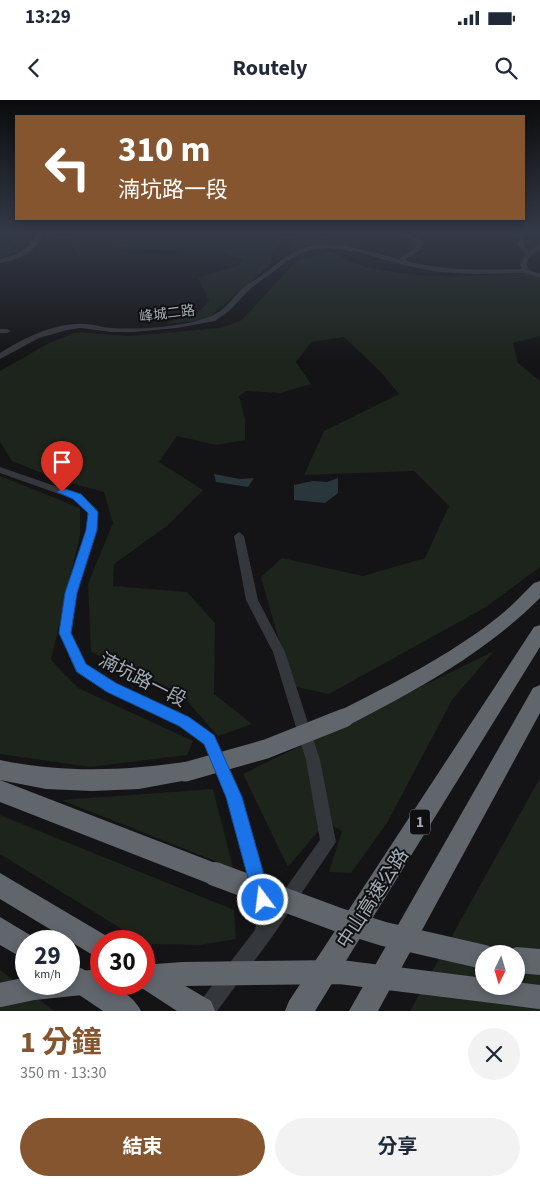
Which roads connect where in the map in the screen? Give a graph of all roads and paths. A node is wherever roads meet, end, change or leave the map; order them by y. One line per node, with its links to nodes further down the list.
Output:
1 (264, 277): 2 (street, 峰城二路)
2 (0, 357)
3 (0, 470): 15 (street, 湳坑路一段)
4 (239, 536): 15 (street)
5 (540, 588): 10 (highway, bridge)
6 (540, 632): 30 (highway, 中山高速公路 / 1)
7 (540, 694): 9 (highway)
8 (540, 716): 9 (highway)
9 (502, 763): 31 (highway)
10 (0, 770)
11 (0, 791): 12 (highway)
12 (215, 874): 18 (highway, bridge)
13 (0, 884): 17 (highway)
14 (0, 930): 16 (highway)
15 (263, 934): 29 (street)
16 (15, 940)
17 (90, 941)
18 (475, 955)
19 (525, 961): 20 (highway)
20 (540, 962)
21 (155, 975): 26 (highway, bridge)
22 (80, 981): 27 (highway)
23 (90, 983): 25 (highway, bridge)
24 (155, 983): 28 (highway)
25 (0, 995)
26 (540, 997)
27 (127, 1011)
28 (201, 1011)
29 (205, 1011)
30 (299, 1011)
31 (363, 1011)

